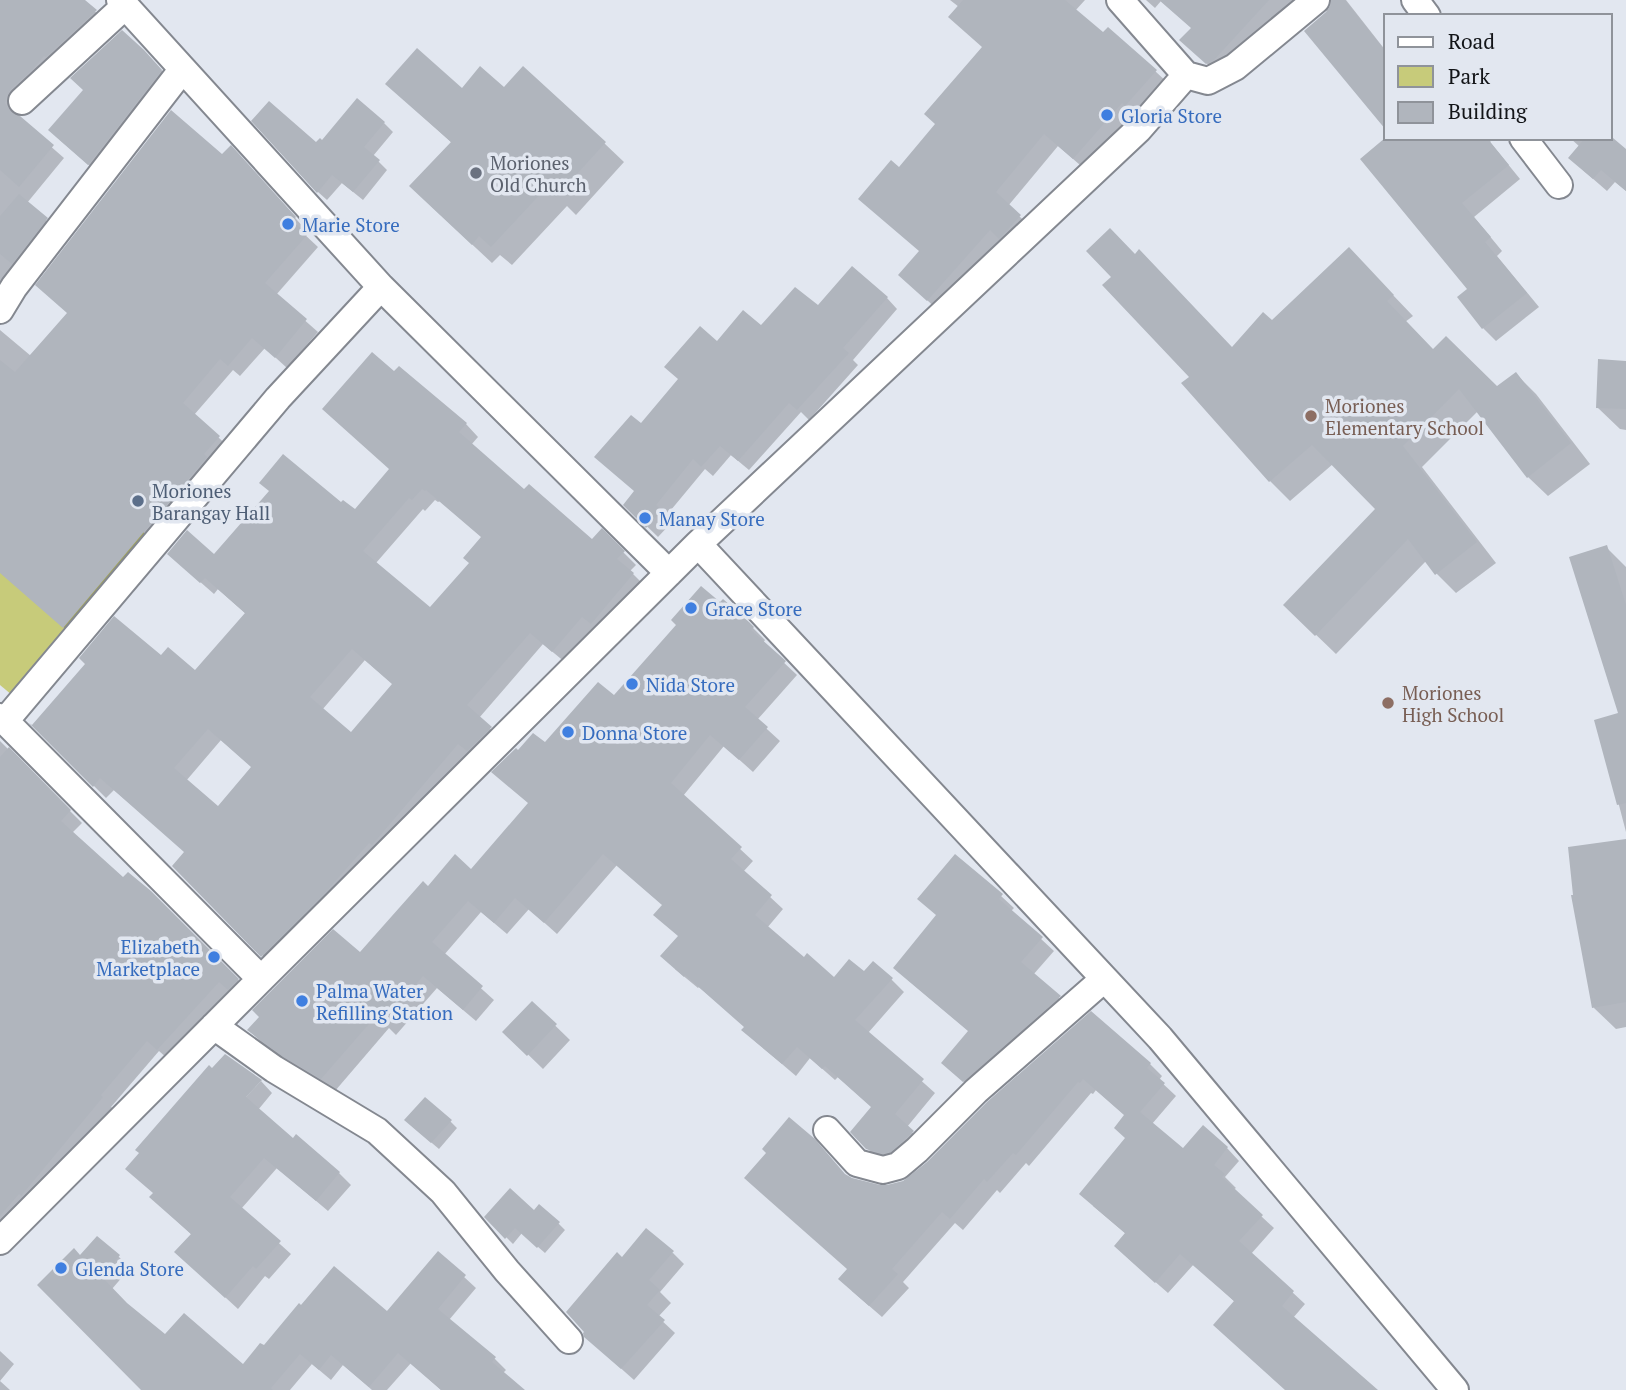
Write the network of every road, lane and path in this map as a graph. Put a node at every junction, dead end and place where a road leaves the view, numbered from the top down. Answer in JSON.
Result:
{"nodes":[{"id":1,"x":1120,"y":0,"type":"edge"},
{"id":2,"x":1316,"y":0,"type":"edge"},
{"id":3,"x":122,"y":3,"type":"edge"},
{"id":4,"x":182,"y":70,"type":"junction"},
{"id":5,"x":1186,"y":75,"type":"junction"},
{"id":6,"x":22,"y":101,"type":"dead end"},
{"id":7,"x":1525,"y":140,"type":"edge"},
{"id":8,"x":1559,"y":185,"type":"dead end"},
{"id":9,"x":381,"y":288,"type":"junction"},
{"id":10,"x":0,"y":310,"type":"edge"},
{"id":11,"x":698,"y":544,"type":"junction"},
{"id":12,"x":669,"y":573,"type":"junction"},
{"id":13,"x":3,"y":719,"type":"edge"},
{"id":14,"x":261,"y":979,"type":"junction"},
{"id":15,"x":1104,"y":979,"type":"junction"},
{"id":16,"x":214,"y":1026,"type":"junction"},
{"id":17,"x":827,"y":1130,"type":"dead end"},
{"id":18,"x":0,"y":1241,"type":"edge"},
{"id":19,"x":569,"y":1340,"type":"dead end"},
{"id":20,"x":1455,"y":1390,"type":"edge"}],
"edges":[{"from":1,"to":5,"type":"street"},
{"from":2,"to":5,"type":"street"},
{"from":3,"to":4,"type":"street"},
{"from":3,"to":6,"type":"street"},
{"from":4,"to":9,"type":"street"},
{"from":4,"to":10,"type":"street"},
{"from":5,"to":11,"type":"street"},
{"from":7,"to":8,"type":"street"},
{"from":9,"to":12,"type":"street"},
{"from":9,"to":13,"type":"street"},
{"from":11,"to":12,"type":"street"},
{"from":11,"to":15,"type":"street"},
{"from":12,"to":14,"type":"street"},
{"from":13,"to":14,"type":"street"},
{"from":14,"to":16,"type":"street"},
{"from":15,"to":17,"type":"street"},
{"from":15,"to":20,"type":"street"},
{"from":16,"to":18,"type":"street"},
{"from":16,"to":19,"type":"street"}]}
